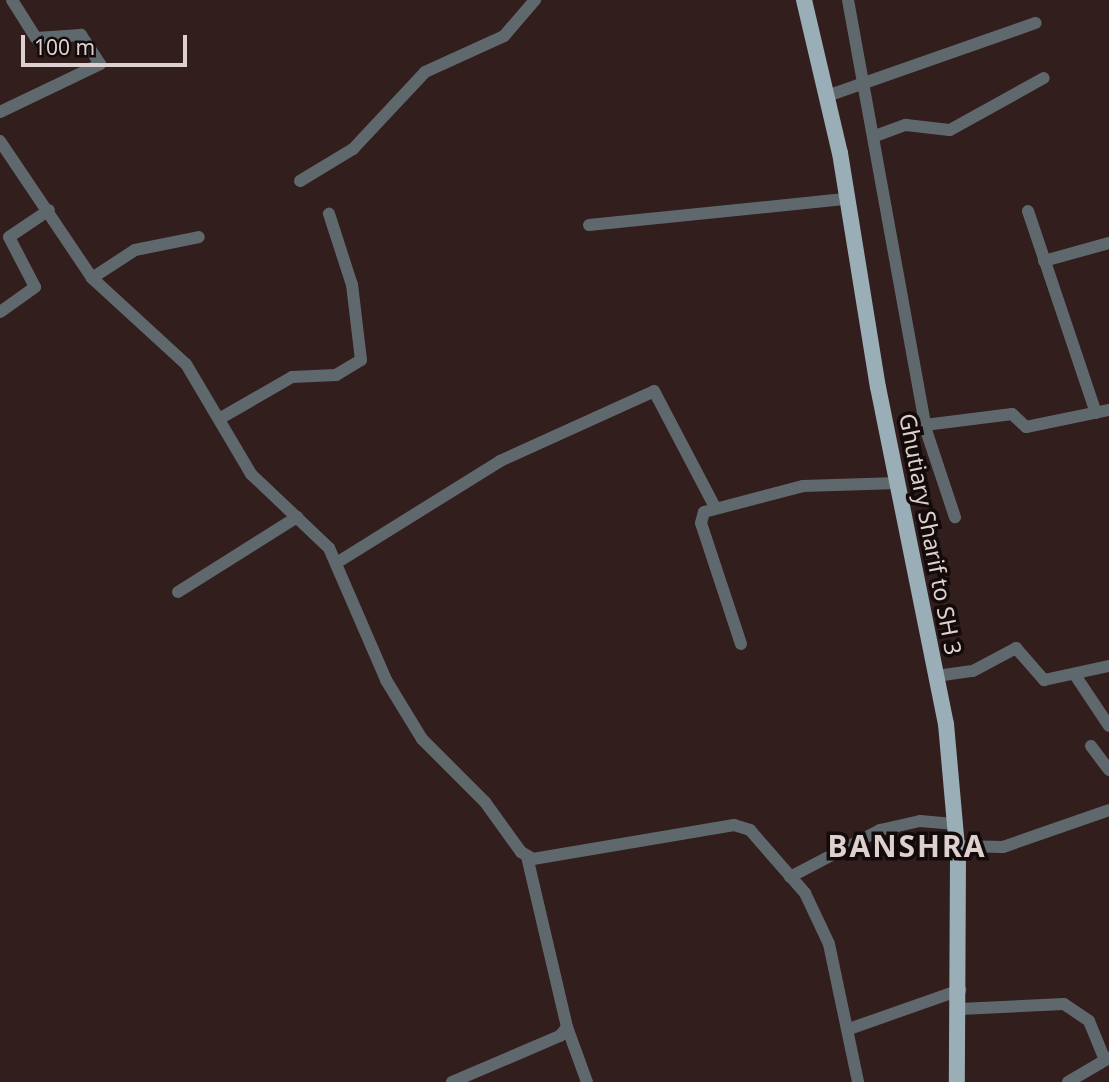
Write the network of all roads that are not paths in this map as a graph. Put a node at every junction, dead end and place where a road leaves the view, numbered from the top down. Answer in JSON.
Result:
{"nodes":[{"id":1,"x":12,"y":0,"type":"edge"},
{"id":2,"x":535,"y":0,"type":"edge"},
{"id":3,"x":804,"y":0,"type":"edge"},
{"id":4,"x":848,"y":0,"type":"edge"},
{"id":5,"x":1035,"y":23,"type":"dead end"},
{"id":6,"x":1044,"y":78,"type":"dead end"},
{"id":7,"x":860,"y":83,"type":"junction"},
{"id":8,"x":831,"y":94,"type":"junction"},
{"id":9,"x":0,"y":112,"type":"edge"},
{"id":10,"x":875,"y":136,"type":"junction"},
{"id":11,"x":0,"y":141,"type":"edge"},
{"id":12,"x":300,"y":181,"type":"dead end"},
{"id":13,"x":847,"y":199,"type":"junction"},
{"id":14,"x":49,"y":210,"type":"junction"},
{"id":15,"x":1028,"y":211,"type":"dead end"},
{"id":16,"x":329,"y":214,"type":"dead end"},
{"id":17,"x":589,"y":225,"type":"dead end"},
{"id":18,"x":200,"y":237,"type":"dead end"},
{"id":19,"x":1109,"y":243,"type":"edge"},
{"id":20,"x":1044,"y":261,"type":"junction"},
{"id":21,"x":92,"y":278,"type":"junction"},
{"id":22,"x":0,"y":312,"type":"edge"},
{"id":23,"x":1102,"y":412,"type":"edge"},
{"id":24,"x":219,"y":419,"type":"junction"},
{"id":25,"x":925,"y":425,"type":"junction"},
{"id":26,"x":898,"y":482,"type":"junction"},
{"id":27,"x":715,"y":508,"type":"junction"},
{"id":28,"x":297,"y":517,"type":"junction"},
{"id":29,"x":955,"y":517,"type":"dead end"},
{"id":30,"x":338,"y":562,"type":"junction"},
{"id":31,"x":178,"y":592,"type":"dead end"},
{"id":32,"x":741,"y":643,"type":"dead end"},
{"id":33,"x":1109,"y":666,"type":"edge"},
{"id":34,"x":936,"y":676,"type":"junction"},
{"id":35,"x":1065,"y":678,"type":"junction"},
{"id":36,"x":1109,"y":726,"type":"edge"},
{"id":37,"x":1091,"y":746,"type":"dead end"},
{"id":38,"x":1109,"y":771,"type":"edge"},
{"id":39,"x":1109,"y":810,"type":"edge"},
{"id":40,"x":956,"y":824,"type":"junction"},
{"id":41,"x":958,"y":846,"type":"junction"},
{"id":42,"x":527,"y":857,"type":"junction"},
{"id":43,"x":790,"y":877,"type":"junction"},
{"id":44,"x":960,"y":990,"type":"junction"},
{"id":45,"x":960,"y":1009,"type":"junction"},
{"id":46,"x":567,"y":1027,"type":"junction"},
{"id":47,"x":849,"y":1029,"type":"junction"},
{"id":48,"x":1107,"y":1059,"type":"edge"},
{"id":49,"x":453,"y":1082,"type":"edge"},
{"id":50,"x":587,"y":1082,"type":"edge"},
{"id":51,"x":858,"y":1082,"type":"edge"},
{"id":52,"x":957,"y":1082,"type":"edge"},
{"id":53,"x":1068,"y":1082,"type":"edge"}],
"edges":[{"from":1,"to":9,"type":"street"},
{"from":2,"to":12,"type":"street"},
{"from":3,"to":8,"type":"main road","name":"Ghutiary Sharif to SH 3"},
{"from":4,"to":7,"type":"street"},
{"from":5,"to":7,"type":"street"},
{"from":6,"to":10,"type":"street"},
{"from":7,"to":8,"type":"street"},
{"from":7,"to":10,"type":"street"},
{"from":8,"to":13,"type":"main road","name":"Ghutiary Sharif to SH 3"},
{"from":10,"to":25,"type":"street"},
{"from":11,"to":14,"type":"street"},
{"from":13,"to":17,"type":"street"},
{"from":13,"to":26,"type":"main road","name":"Ghutiary Sharif to SH 3"},
{"from":14,"to":21,"type":"street"},
{"from":14,"to":22,"type":"street"},
{"from":15,"to":20,"type":"street"},
{"from":16,"to":24,"type":"street"},
{"from":18,"to":21,"type":"street"},
{"from":19,"to":20,"type":"street"},
{"from":20,"to":23,"type":"street"},
{"from":21,"to":24,"type":"street"},
{"from":23,"to":25,"type":"street"},
{"from":24,"to":28,"type":"street"},
{"from":25,"to":29,"type":"street"},
{"from":26,"to":27,"type":"street"},
{"from":26,"to":34,"type":"main road","name":"Ghutiary Sharif to SH 3"},
{"from":27,"to":30,"type":"street"},
{"from":27,"to":32,"type":"street"},
{"from":28,"to":30,"type":"street"},
{"from":28,"to":31,"type":"street"},
{"from":30,"to":42,"type":"street"},
{"from":33,"to":35,"type":"street"},
{"from":34,"to":35,"type":"street"},
{"from":34,"to":40,"type":"main road","name":"Ghutiary Sharif to SH 3"},
{"from":35,"to":36,"type":"street"},
{"from":37,"to":38,"type":"street"},
{"from":39,"to":41,"type":"street"},
{"from":40,"to":41,"type":"main road","name":"Ghutiary Sharif to SH 3"},
{"from":40,"to":43,"type":"street"},
{"from":41,"to":44,"type":"main road","name":"Ghutiary Sharif to SH 3"},
{"from":42,"to":43,"type":"street"},
{"from":42,"to":46,"type":"street"},
{"from":43,"to":47,"type":"street"},
{"from":44,"to":45,"type":"main road","name":"Ghutiary Sharif to SH 3"},
{"from":44,"to":47,"type":"street"},
{"from":45,"to":48,"type":"street"},
{"from":45,"to":52,"type":"main road","name":"Ghutiary Sharif to SH 3"},
{"from":46,"to":49,"type":"street"},
{"from":46,"to":50,"type":"street"},
{"from":47,"to":51,"type":"street"},
{"from":48,"to":53,"type":"street"}]}
